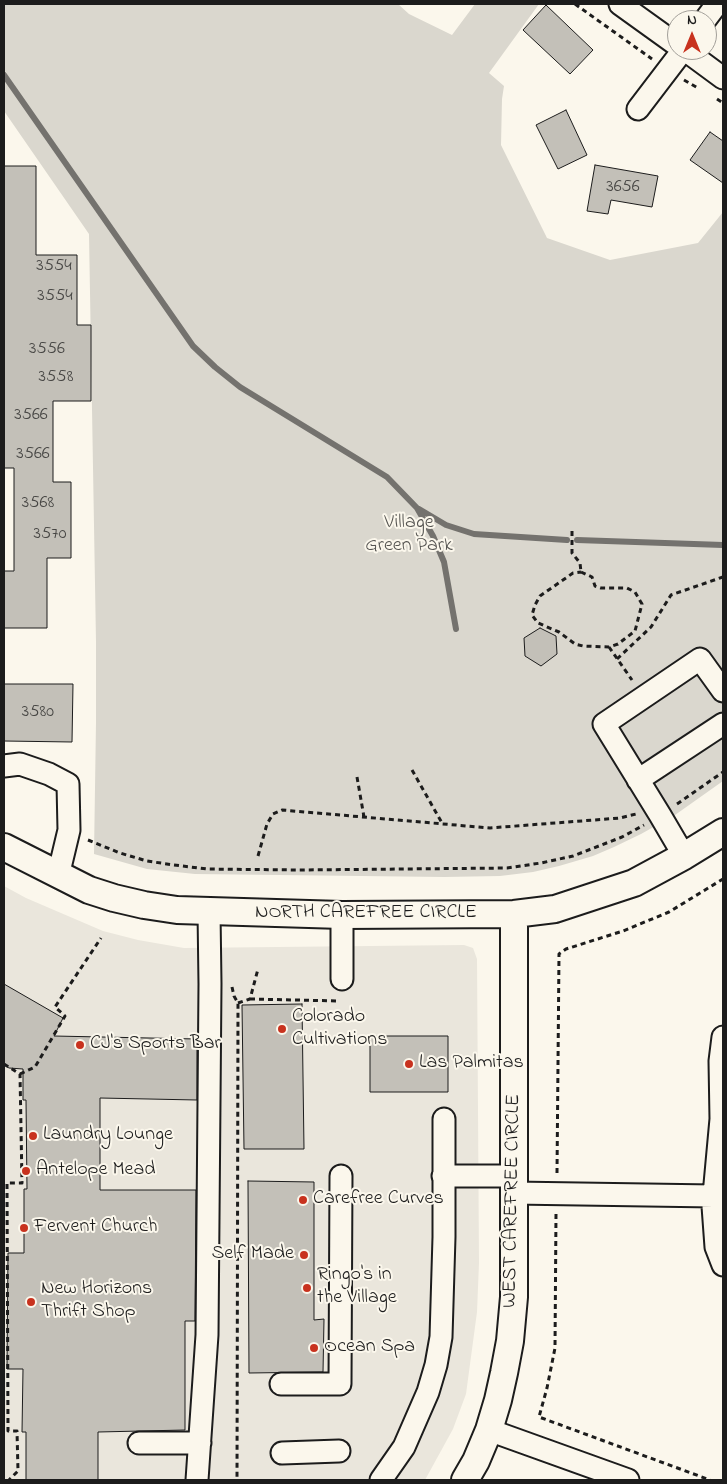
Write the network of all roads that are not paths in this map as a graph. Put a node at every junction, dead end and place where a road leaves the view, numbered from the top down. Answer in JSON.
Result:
{"nodes":[{"id":1,"x":620,"y":4,"type":"edge"},
{"id":2,"x":667,"y":38,"type":"edge"},
{"id":3,"x":676,"y":60,"type":"edge"},
{"id":4,"x":693,"y":60,"type":"edge"},
{"id":5,"x":717,"y":86,"type":"edge"},
{"id":6,"x":638,"y":109,"type":"dead end"},
{"id":7,"x":723,"y":691,"type":"edge"},
{"id":8,"x":723,"y":724,"type":"edge"},
{"id":9,"x":4,"y":766,"type":"edge"},
{"id":10,"x":638,"y":780,"type":"junction"},
{"id":11,"x":723,"y":832,"type":"edge"},
{"id":12,"x":4,"y":847,"type":"edge"},
{"id":13,"x":684,"y":856,"type":"junction"},
{"id":14,"x":58,"y":876,"type":"junction"},
{"id":15,"x":209,"y":912,"type":"junction"},
{"id":16,"x":514,"y":914,"type":"junction"},
{"id":17,"x":342,"y":915,"type":"junction"},
{"id":18,"x":342,"y":979,"type":"dead end"},
{"id":19,"x":723,"y":1038,"type":"edge"},
{"id":20,"x":444,"y":1119,"type":"dead end"},
{"id":21,"x":341,"y":1176,"type":"dead end"},
{"id":22,"x":443,"y":1176,"type":"junction"},
{"id":23,"x":514,"y":1184,"type":"junction"},
{"id":24,"x":714,"y":1196,"type":"junction"},
{"id":25,"x":723,"y":1265,"type":"edge"},
{"id":26,"x":281,"y":1384,"type":"dead end"},
{"id":27,"x":489,"y":1430,"type":"junction"},
{"id":28,"x":139,"y":1443,"type":"dead end"},
{"id":29,"x":200,"y":1443,"type":"junction"},
{"id":30,"x":339,"y":1451,"type":"dead end"},
{"id":31,"x":282,"y":1453,"type":"dead end"},
{"id":32,"x":197,"y":1480,"type":"edge"},
{"id":33,"x":382,"y":1480,"type":"edge"},
{"id":34,"x":465,"y":1480,"type":"edge"},
{"id":35,"x":628,"y":1480,"type":"edge"}],
"edges":[{"from":1,"to":2,"type":"street"},
{"from":3,"to":6,"type":"street"},
{"from":4,"to":5,"type":"street"},
{"from":7,"to":10,"type":"street"},
{"from":8,"to":10,"type":"street"},
{"from":9,"to":14,"type":"street"},
{"from":10,"to":13,"type":"street"},
{"from":11,"to":13,"type":"main road","name":"NORTH CAREFREE CIRCLE"},
{"from":12,"to":14,"type":"main road","name":"NORTH CAREFREE CIRCLE"},
{"from":13,"to":16,"type":"main road","name":"NORTH CAREFREE CIRCLE"},
{"from":14,"to":15,"type":"main road","name":"NORTH CAREFREE CIRCLE"},
{"from":15,"to":17,"type":"main road","name":"NORTH CAREFREE CIRCLE"},
{"from":15,"to":29,"type":"street"},
{"from":16,"to":17,"type":"main road","name":"NORTH CAREFREE CIRCLE"},
{"from":16,"to":23,"type":"main road","name":"WEST CAREFREE CIRCLE"},
{"from":17,"to":18,"type":"street"},
{"from":19,"to":24,"type":"street"},
{"from":20,"to":22,"type":"street"},
{"from":21,"to":26,"type":"street"},
{"from":22,"to":23,"type":"street"},
{"from":22,"to":33,"type":"street"},
{"from":23,"to":24,"type":"street"},
{"from":23,"to":27,"type":"main road","name":"WEST CAREFREE CIRCLE"},
{"from":24,"to":25,"type":"street"},
{"from":27,"to":34,"type":"main road","name":"WEST CAREFREE CIRCLE"},
{"from":27,"to":35,"type":"street"},
{"from":28,"to":29,"type":"street"},
{"from":29,"to":32,"type":"street"},
{"from":30,"to":31,"type":"street"}]}
